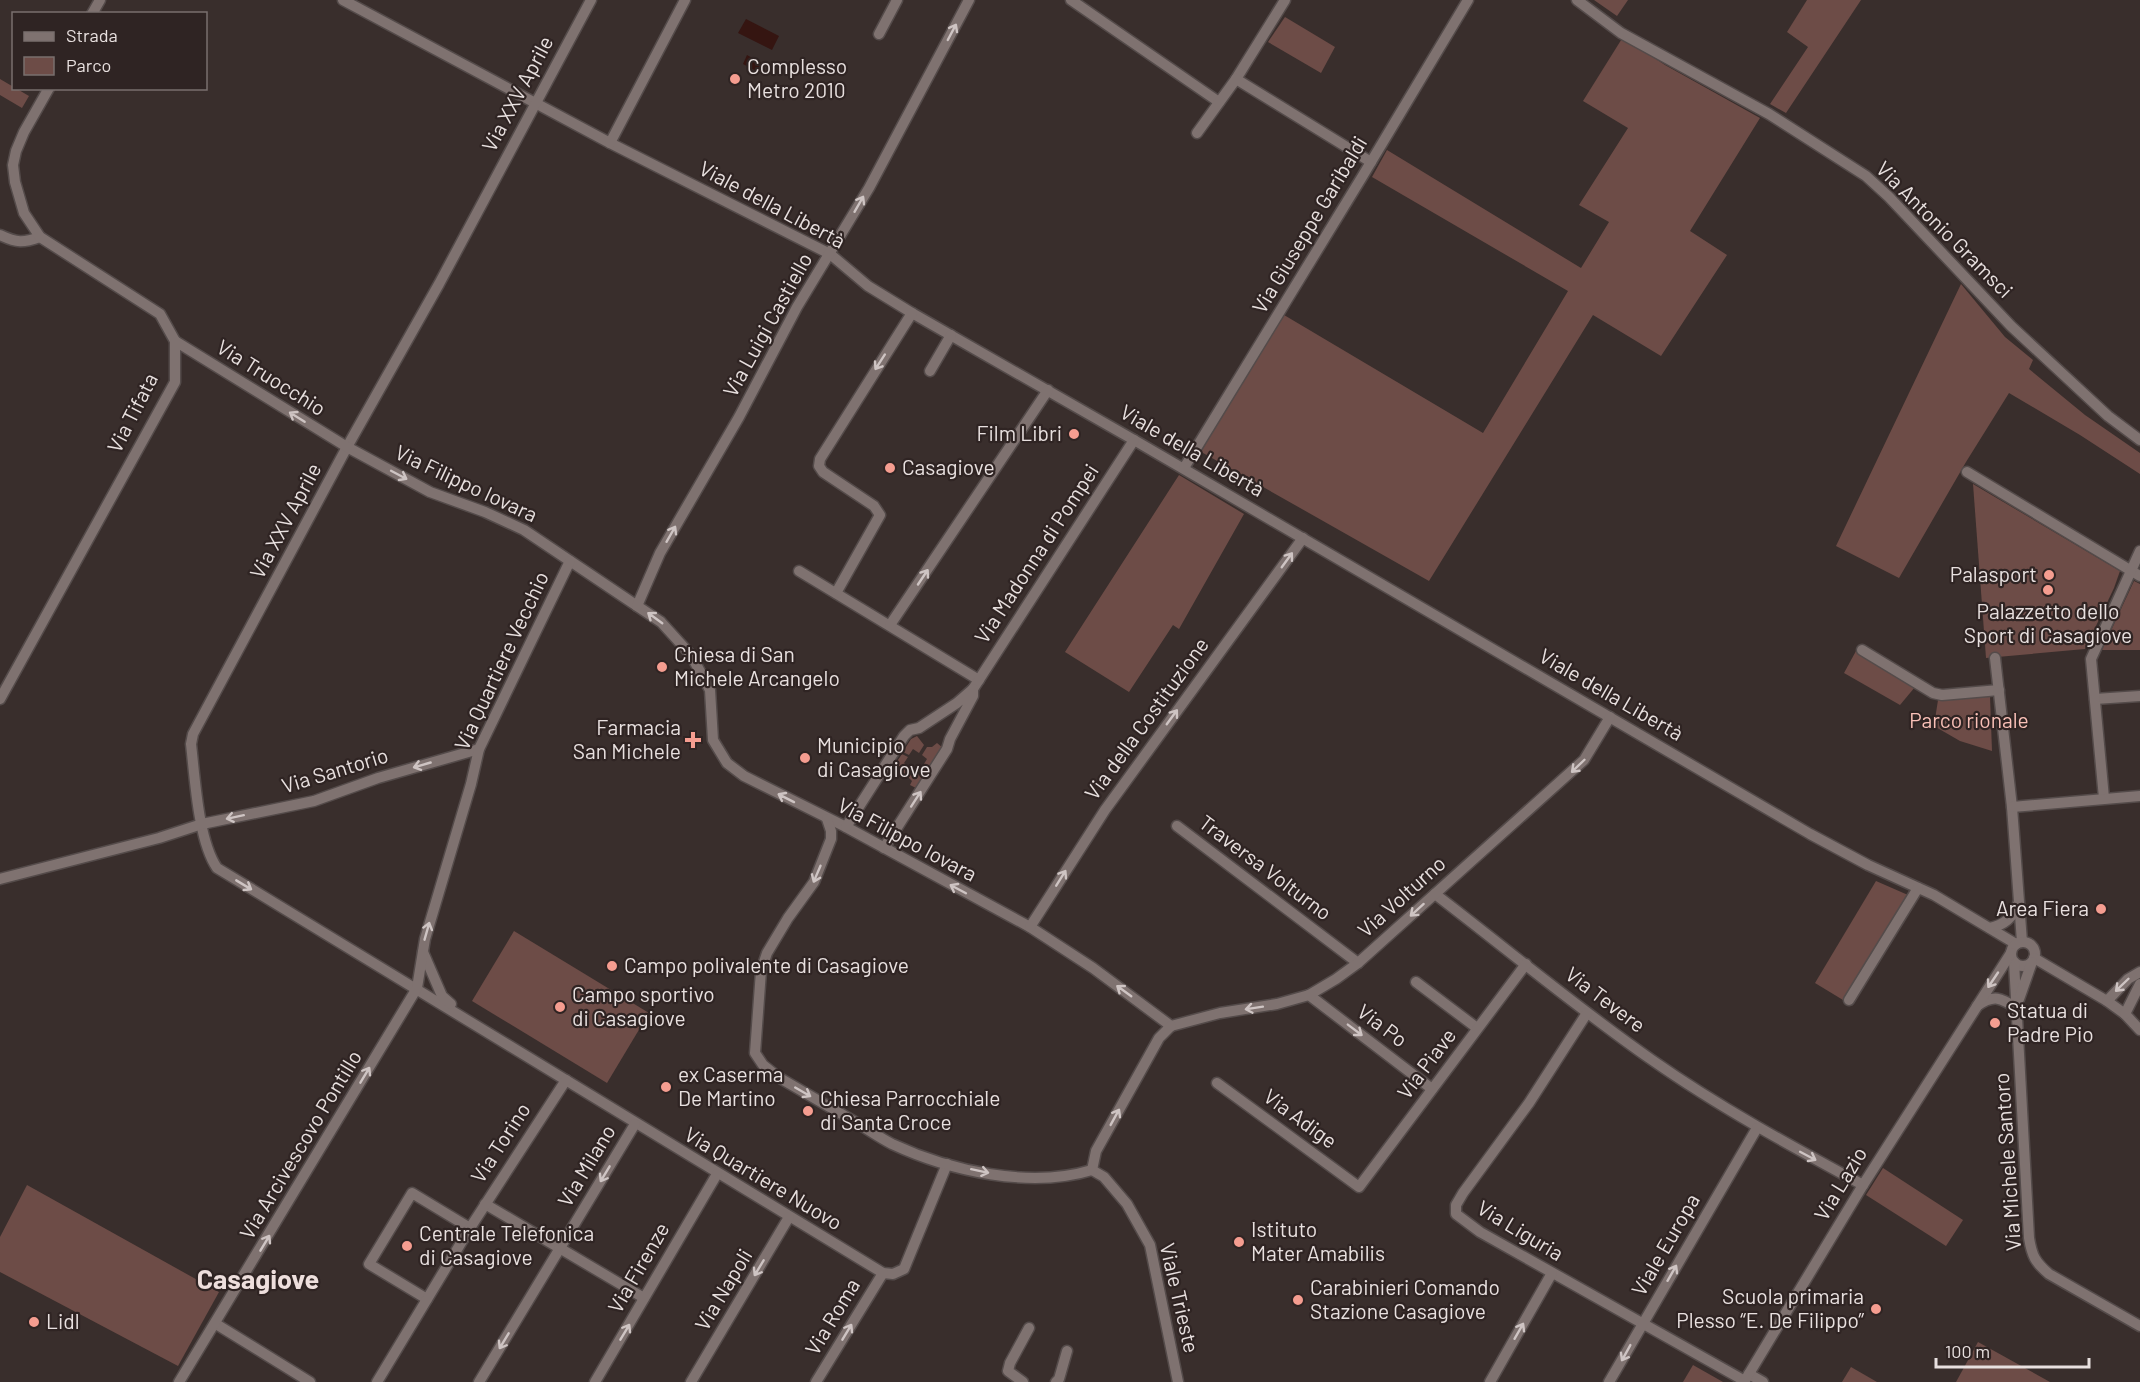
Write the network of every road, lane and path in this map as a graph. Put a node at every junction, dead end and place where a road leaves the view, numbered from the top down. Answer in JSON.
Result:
{"nodes":[{"id":1,"x":343,"y":0,"type":"edge"},
{"id":2,"x":591,"y":0,"type":"edge"},
{"id":3,"x":685,"y":0,"type":"edge"},
{"id":4,"x":897,"y":0,"type":"edge"},
{"id":5,"x":969,"y":0,"type":"edge"},
{"id":6,"x":1071,"y":0,"type":"edge"},
{"id":7,"x":1285,"y":0,"type":"edge"},
{"id":8,"x":1468,"y":0,"type":"edge"},
{"id":9,"x":1577,"y":0,"type":"edge"},
{"id":10,"x":879,"y":34,"type":"dead end"},
{"id":11,"x":1236,"y":78,"type":"junction"},
{"id":12,"x":48,"y":90,"type":"edge"},
{"id":13,"x":535,"y":102,"type":"junction"},
{"id":14,"x":1219,"y":102,"type":"junction"},
{"id":15,"x":1197,"y":134,"type":"dead end"},
{"id":16,"x":610,"y":143,"type":"junction"},
{"id":17,"x":1371,"y":162,"type":"junction"},
{"id":18,"x":0,"y":235,"type":"edge"},
{"id":19,"x":40,"y":237,"type":"junction"},
{"id":20,"x":830,"y":254,"type":"junction"},
{"id":21,"x":912,"y":313,"type":"junction"},
{"id":22,"x":951,"y":335,"type":"junction"},
{"id":23,"x":175,"y":342,"type":"junction"},
{"id":24,"x":930,"y":371,"type":"dead end"},
{"id":25,"x":1048,"y":390,"type":"junction"},
{"id":26,"x":1134,"y":440,"type":"junction"},
{"id":27,"x":2140,"y":440,"type":"edge"},
{"id":28,"x":347,"y":447,"type":"junction"},
{"id":29,"x":1184,"y":468,"type":"junction"},
{"id":30,"x":1968,"y":472,"type":"dead end"},
{"id":31,"x":1303,"y":538,"type":"junction"},
{"id":32,"x":2140,"y":551,"type":"edge"},
{"id":33,"x":570,"y":561,"type":"junction"},
{"id":34,"x":799,"y":571,"type":"dead end"},
{"id":35,"x":2135,"y":574,"type":"edge"},
{"id":36,"x":836,"y":593,"type":"junction"},
{"id":37,"x":637,"y":606,"type":"junction"},
{"id":38,"x":890,"y":625,"type":"junction"},
{"id":39,"x":1862,"y":651,"type":"dead end"},
{"id":40,"x":1995,"y":658,"type":"dead end"},
{"id":41,"x":976,"y":684,"type":"junction"},
{"id":42,"x":1999,"y":690,"type":"junction"},
{"id":43,"x":2140,"y":696,"type":"edge"},
{"id":44,"x":0,"y":699,"type":"edge"},
{"id":45,"x":2095,"y":699,"type":"junction"},
{"id":46,"x":1610,"y":717,"type":"junction"},
{"id":47,"x":479,"y":748,"type":"junction"},
{"id":48,"x":2140,"y":796,"type":"edge"},
{"id":49,"x":2104,"y":798,"type":"junction"},
{"id":50,"x":2012,"y":807,"type":"junction"},
{"id":51,"x":827,"y":819,"type":"junction"},
{"id":52,"x":202,"y":824,"type":"junction"},
{"id":53,"x":1177,"y":826,"type":"dead end"},
{"id":54,"x":846,"y":827,"type":"junction"},
{"id":55,"x":884,"y":848,"type":"junction"},
{"id":56,"x":0,"y":879,"type":"edge"},
{"id":57,"x":1918,"y":888,"type":"junction"},
{"id":58,"x":1435,"y":894,"type":"junction"},
{"id":59,"x":2019,"y":901,"type":"junction"},
{"id":60,"x":1030,"y":927,"type":"junction"},
{"id":61,"x":1990,"y":928,"type":"junction"},
{"id":62,"x":2015,"y":950,"type":"junction"},
{"id":63,"x":423,"y":951,"type":"junction"},
{"id":64,"x":2033,"y":960,"type":"junction"},
{"id":65,"x":1358,"y":963,"type":"junction"},
{"id":66,"x":1526,"y":964,"type":"junction"},
{"id":67,"x":2051,"y":967,"type":"junction"},
{"id":68,"x":2140,"y":972,"type":"edge"},
{"id":69,"x":2028,"y":977,"type":"junction"},
{"id":70,"x":1416,"y":982,"type":"dead end"},
{"id":71,"x":2140,"y":984,"type":"edge"},
{"id":72,"x":417,"y":988,"type":"junction"},
{"id":73,"x":1309,"y":995,"type":"junction"},
{"id":74,"x":1849,"y":1000,"type":"dead end"},
{"id":75,"x":2107,"y":1001,"type":"junction"},
{"id":76,"x":1975,"y":1008,"type":"junction"},
{"id":77,"x":2017,"y":1008,"type":"junction"},
{"id":78,"x":1587,"y":1013,"type":"junction"},
{"id":79,"x":2125,"y":1014,"type":"junction"},
{"id":80,"x":466,"y":1019,"type":"junction"},
{"id":81,"x":1171,"y":1026,"type":"junction"},
{"id":82,"x":1478,"y":1028,"type":"junction"},
{"id":83,"x":2140,"y":1030,"type":"edge"},
{"id":84,"x":566,"y":1080,"type":"junction"},
{"id":85,"x":1217,"y":1083,"type":"dead end"},
{"id":86,"x":1432,"y":1089,"type":"junction"},
{"id":87,"x":635,"y":1124,"type":"junction"},
{"id":88,"x":1757,"y":1128,"type":"junction"},
{"id":89,"x":947,"y":1164,"type":"junction"},
{"id":90,"x":1092,"y":1170,"type":"junction"},
{"id":91,"x":717,"y":1173,"type":"junction"},
{"id":92,"x":1863,"y":1185,"type":"junction"},
{"id":93,"x":1359,"y":1187,"type":"joint"},
{"id":94,"x":485,"y":1204,"type":"junction"},
{"id":95,"x":789,"y":1217,"type":"junction"},
{"id":96,"x":470,"y":1228,"type":"junction"},
{"id":97,"x":559,"y":1249,"type":"junction"},
{"id":98,"x":883,"y":1273,"type":"junction"},
{"id":99,"x":1552,"y":1273,"type":"junction"},
{"id":100,"x":644,"y":1298,"type":"junction"},
{"id":101,"x":428,"y":1299,"type":"junction"},
{"id":102,"x":216,"y":1324,"type":"junction"},
{"id":103,"x":1642,"y":1324,"type":"junction"},
{"id":104,"x":2140,"y":1326,"type":"edge"},
{"id":105,"x":1029,"y":1328,"type":"dead end"},
{"id":106,"x":1067,"y":1351,"type":"dead end"},
{"id":107,"x":1746,"y":1379,"type":"edge"},
{"id":108,"x":305,"y":1381,"type":"edge"},
{"id":109,"x":1058,"y":1381,"type":"edge"},
{"id":110,"x":180,"y":1382,"type":"edge"},
{"id":111,"x":377,"y":1382,"type":"edge"},
{"id":112,"x":479,"y":1382,"type":"edge"},
{"id":113,"x":595,"y":1382,"type":"edge"},
{"id":114,"x":692,"y":1382,"type":"edge"},
{"id":115,"x":816,"y":1382,"type":"edge"},
{"id":116,"x":1023,"y":1382,"type":"edge"},
{"id":117,"x":1178,"y":1382,"type":"edge"},
{"id":118,"x":1490,"y":1382,"type":"edge"},
{"id":119,"x":1610,"y":1382,"type":"edge"},
{"id":120,"x":1763,"y":1382,"type":"edge"}],
"edges":[{"from":1,"to":13,"type":"street","name":"Viale della Libertà"},
{"from":2,"to":13,"type":"street","name":"Via XXV Aprile"},
{"from":3,"to":16,"type":"street"},
{"from":4,"to":10,"type":"street"},
{"from":20,"to":5,"type":"street","name":"Via Luigi Castiello","one_way":true},
{"from":6,"to":14,"type":"street"},
{"from":7,"to":11,"type":"street"},
{"from":8,"to":17,"type":"street","name":"Via Giuseppe Garibaldi"},
{"from":9,"to":27,"type":"street","name":"Via Antonio Gramsci"},
{"from":11,"to":14,"type":"street"},
{"from":11,"to":17,"type":"street"},
{"from":12,"to":19,"type":"street","name":"Via Tifata"},
{"from":13,"to":16,"type":"street","name":"Viale della Libertà"},
{"from":13,"to":28,"type":"street","name":"Via XXV Aprile"},
{"from":14,"to":15,"type":"street"},
{"from":16,"to":20,"type":"street","name":"Viale della Libertà"},
{"from":17,"to":29,"type":"street","name":"Via Giuseppe Garibaldi"},
{"from":18,"to":19,"type":"street"},
{"from":19,"to":23,"type":"street","name":"Via Tifata"},
{"from":20,"to":21,"type":"street","name":"Viale della Libertà"},
{"from":37,"to":20,"type":"street","name":"Via Luigi Castiello","one_way":true},
{"from":21,"to":22,"type":"street","name":"Viale della Libertà"},
{"from":21,"to":36,"type":"street","one_way":true},
{"from":22,"to":24,"type":"street"},
{"from":22,"to":25,"type":"street","name":"Viale della Libertà"},
{"from":28,"to":23,"type":"street","name":"Via Truocchio","one_way":true},
{"from":23,"to":44,"type":"street","name":"Via Tifata"},
{"from":25,"to":26,"type":"street","name":"Viale della Libertà"},
{"from":38,"to":25,"type":"street","one_way":true},
{"from":26,"to":29,"type":"street","name":"Viale della Libertà"},
{"from":26,"to":41,"type":"street","name":"Via Madonna di Pompei"},
{"from":28,"to":33,"type":"street","name":"Via Filippo Iovara","one_way":true},
{"from":28,"to":52,"type":"street","name":"Via XXV Aprile"},
{"from":29,"to":31,"type":"street","name":"Viale della Libertà"},
{"from":30,"to":35,"type":"street"},
{"from":31,"to":46,"type":"street","name":"Viale della Libertà"},
{"from":60,"to":31,"type":"street","name":"Via della Costituzione","one_way":true},
{"from":32,"to":35,"type":"street"},
{"from":33,"to":37,"type":"street","name":"Via Filippo Iovara"},
{"from":33,"to":47,"type":"street","name":"Via Quartiere Vecchio"},
{"from":34,"to":36,"type":"street"},
{"from":35,"to":45,"type":"street"},
{"from":36,"to":38,"type":"street"},
{"from":51,"to":37,"type":"street","name":"Via Filippo Iovara","one_way":true},
{"from":38,"to":41,"type":"street"},
{"from":39,"to":42,"type":"street"},
{"from":40,"to":42,"type":"street","name":"Via Michele Santoro"},
{"from":41,"to":54,"type":"street"},
{"from":55,"to":41,"type":"street","one_way":true},
{"from":42,"to":50,"type":"street","name":"Via Michele Santoro"},
{"from":43,"to":45,"type":"street"},
{"from":45,"to":49,"type":"street"},
{"from":46,"to":57,"type":"street","name":"Viale della Libertà"},
{"from":46,"to":58,"type":"street","name":"Via Volturno","one_way":true},
{"from":47,"to":52,"type":"street","name":"Via Santorio","one_way":true},
{"from":63,"to":47,"type":"street","name":"Via Quartiere Vecchio","one_way":true},
{"from":48,"to":49,"type":"street"},
{"from":49,"to":50,"type":"street"},
{"from":50,"to":59,"type":"street","name":"Via Michele Santoro"},
{"from":51,"to":54,"type":"street","name":"Via Filippo Iovara"},
{"from":51,"to":89,"type":"street","one_way":true},
{"from":52,"to":56,"type":"street","name":"Via Santorio"},
{"from":52,"to":72,"type":"street","name":"Via XXV Aprile","one_way":true},
{"from":53,"to":65,"type":"street","name":"Traversa Volturno"},
{"from":54,"to":55,"type":"street","name":"Via Filippo Iovara"},
{"from":60,"to":55,"type":"street","name":"Via Filippo Iovara","one_way":true},
{"from":57,"to":61,"type":"street","name":"Viale della Libertà"},
{"from":57,"to":74,"type":"street"},
{"from":58,"to":65,"type":"street","name":"Via Volturno","one_way":true},
{"from":58,"to":66,"type":"street","name":"Via Tevere"},
{"from":59,"to":61,"type":"street"},
{"from":59,"to":62,"type":"street","name":"Via Michele Santoro"},
{"from":81,"to":60,"type":"street","name":"Via Filippo Iovara","one_way":true},
{"from":61,"to":62,"type":"street","name":"Viale della Libertà"},
{"from":62,"to":64,"type":"street"},
{"from":62,"to":64,"type":"street","name":"Viale della Libertà"},
{"from":62,"to":76,"type":"street","name":"Via Lazio","one_way":true},
{"from":62,"to":77,"type":"street","name":"Via Michele Santoro"},
{"from":63,"to":72,"type":"street","name":"Via Quartiere Vecchio"},
{"from":63,"to":80,"type":"street"},
{"from":64,"to":67,"type":"street","name":"Viale della Libertà"},
{"from":64,"to":69,"type":"street","name":"Via Michele Santoro"},
{"from":65,"to":73,"type":"street","name":"Via Volturno"},
{"from":66,"to":78,"type":"street","name":"Via Tevere"},
{"from":66,"to":82,"type":"street","name":"Via Piave"},
{"from":67,"to":69,"type":"street"},
{"from":67,"to":75,"type":"street","name":"Viale della Libertà"},
{"from":68,"to":75,"type":"street","one_way":true},
{"from":69,"to":77,"type":"street","name":"Via Michele Santoro"},
{"from":70,"to":82,"type":"street"},
{"from":71,"to":79,"type":"street"},
{"from":72,"to":80,"type":"street","name":"Via Quartiere Nuovo"},
{"from":102,"to":72,"type":"street","name":"Via Arcivescovo Pontillo","one_way":true},
{"from":73,"to":81,"type":"street","name":"Via Volturno","one_way":true},
{"from":73,"to":86,"type":"street","name":"Via Po","one_way":true},
{"from":75,"to":79,"type":"street","name":"Viale della Libertà"},
{"from":76,"to":77,"type":"street"},
{"from":76,"to":92,"type":"street","name":"Via Lazio"},
{"from":77,"to":104,"type":"street","name":"Via Michele Santoro"},
{"from":78,"to":88,"type":"street","name":"Via Tevere"},
{"from":78,"to":99,"type":"street","name":"Via Liguria"},
{"from":79,"to":83,"type":"street","name":"Viale della Libertà"},
{"from":80,"to":84,"type":"street","name":"Via Quartiere Nuovo"},
{"from":90,"to":81,"type":"street","one_way":true},
{"from":82,"to":86,"type":"street","name":"Via Piave"},
{"from":84,"to":87,"type":"street","name":"Via Quartiere Nuovo"},
{"from":84,"to":94,"type":"street","name":"Via Torino"},
{"from":85,"to":93,"type":"street","name":"Via Adige"},
{"from":86,"to":93,"type":"street","name":"Via Piave"},
{"from":87,"to":91,"type":"street","name":"Via Quartiere Nuovo"},
{"from":87,"to":97,"type":"street","name":"Via Milano","one_way":true},
{"from":88,"to":92,"type":"street","name":"Via Tevere","one_way":true},
{"from":103,"to":88,"type":"street","name":"Viale Europa","one_way":true},
{"from":89,"to":90,"type":"street","one_way":true},
{"from":89,"to":98,"type":"street"},
{"from":90,"to":117,"type":"street","name":"Viale Trieste"},
{"from":91,"to":95,"type":"street","name":"Via Quartiere Nuovo"},
{"from":91,"to":100,"type":"street","name":"Via Firenze"},
{"from":92,"to":107,"type":"street","name":"Via Lazio"},
{"from":94,"to":96,"type":"street","name":"Via Torino"},
{"from":94,"to":97,"type":"street"},
{"from":95,"to":98,"type":"street","name":"Via Quartiere Nuovo"},
{"from":95,"to":114,"type":"street","name":"Via Napoli","one_way":true},
{"from":96,"to":101,"type":"street","name":"Via Torino"},
{"from":96,"to":101,"type":"street"},
{"from":97,"to":100,"type":"street"},
{"from":97,"to":112,"type":"street","name":"Via Milano","one_way":true},
{"from":115,"to":98,"type":"street","name":"Via Roma","one_way":true},
{"from":99,"to":103,"type":"street","name":"Via Liguria"},
{"from":118,"to":99,"type":"street","one_way":true},
{"from":113,"to":100,"type":"street","name":"Via Firenze","one_way":true},
{"from":101,"to":111,"type":"street","name":"Via Torino"},
{"from":102,"to":108,"type":"street"},
{"from":102,"to":110,"type":"street","name":"Via Arcivescovo Pontillo"},
{"from":103,"to":107,"type":"street","name":"Via Liguria"},
{"from":103,"to":119,"type":"street","name":"Viale Europa","one_way":true},
{"from":105,"to":116,"type":"street"},
{"from":106,"to":109,"type":"street"},
{"from":107,"to":120,"type":"street","name":"Via Liguria"}]}
